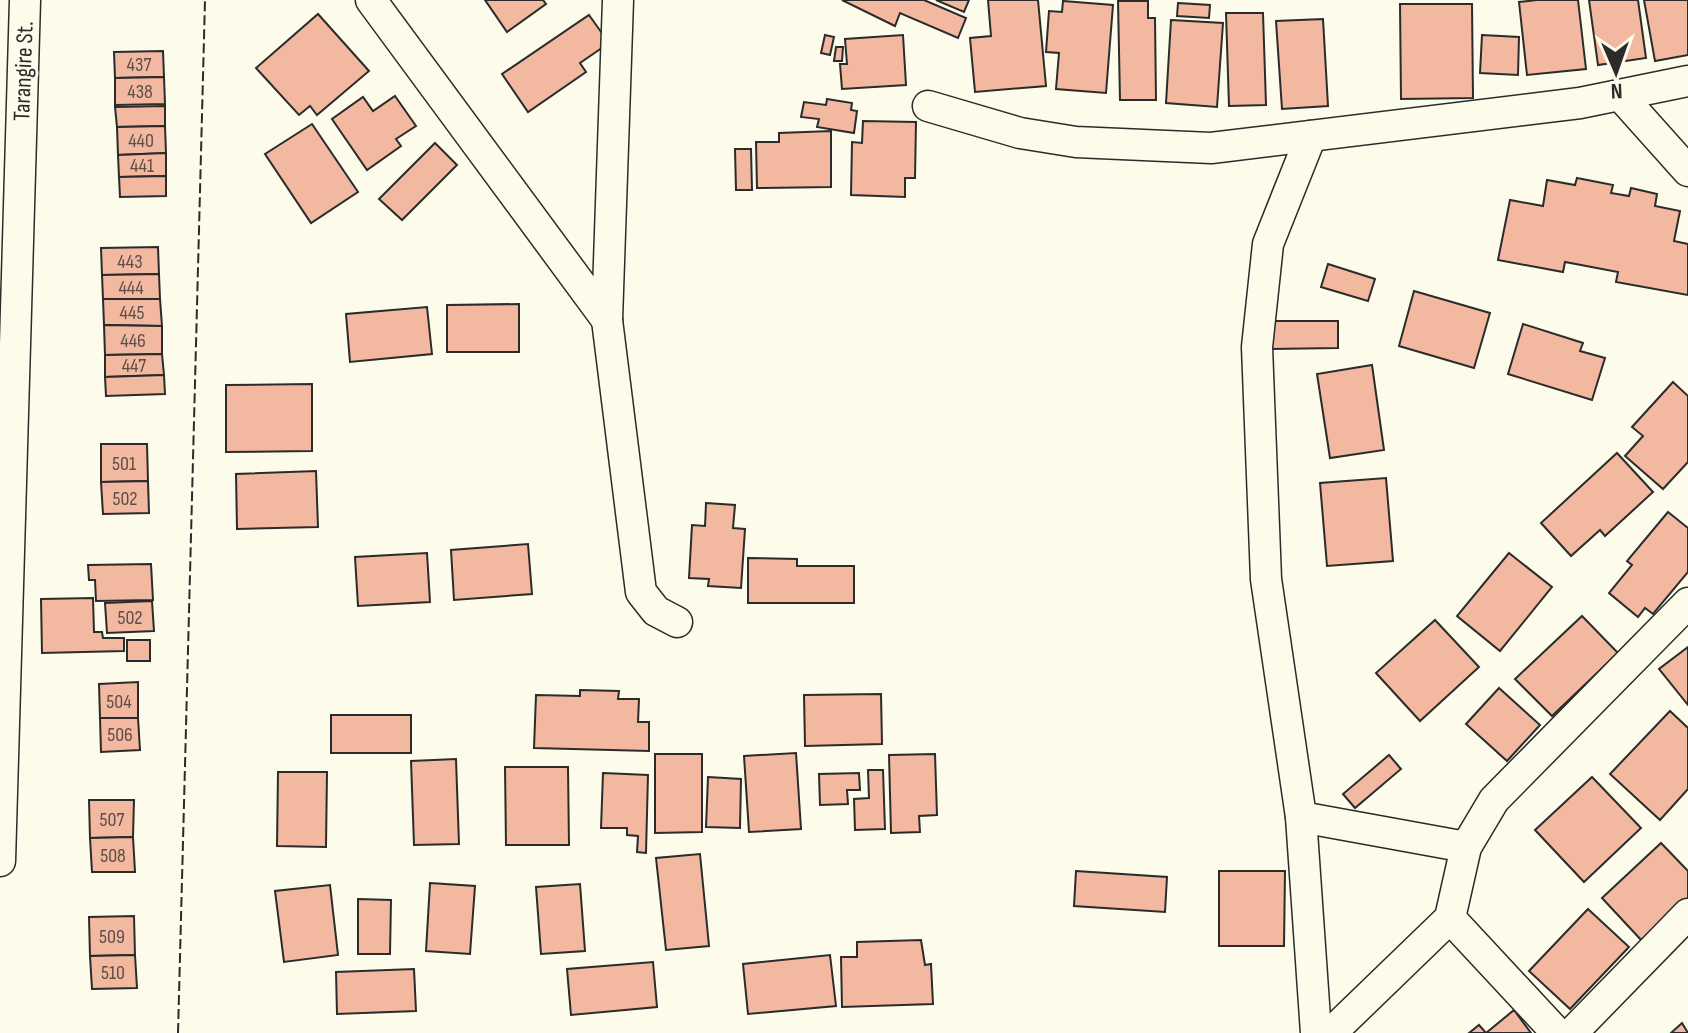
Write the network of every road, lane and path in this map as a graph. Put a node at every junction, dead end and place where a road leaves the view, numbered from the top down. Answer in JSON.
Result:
{"nodes":[{"id":1,"x":25,"y":0,"type":"edge"},
{"id":2,"x":371,"y":0,"type":"edge"},
{"id":3,"x":618,"y":0,"type":"edge"},
{"id":4,"x":1688,"y":81,"type":"edge"},
{"id":5,"x":1620,"y":95,"type":"junction"},
{"id":6,"x":928,"y":106,"type":"dead end"},
{"id":7,"x":1311,"y":136,"type":"junction"},
{"id":8,"x":1688,"y":171,"type":"edge"},
{"id":9,"x":9,"y":241,"type":"edge"},
{"id":10,"x":607,"y":320,"type":"junction"},
{"id":11,"x":6,"y":491,"type":"edge"},
{"id":12,"x":1688,"y":603,"type":"edge"},
{"id":13,"x":677,"y":622,"type":"dead end"},
{"id":14,"x":1,"y":806,"type":"edge"},
{"id":15,"x":1301,"y":817,"type":"junction"},
{"id":16,"x":1466,"y":847,"type":"junction"},
{"id":17,"x":0,"y":861,"type":"edge"},
{"id":18,"x":1688,"y":914,"type":"edge"},
{"id":19,"x":1450,"y":918,"type":"junction"},
{"id":20,"x":1316,"y":1033,"type":"edge"},
{"id":21,"x":1331,"y":1033,"type":"edge"},
{"id":22,"x":1557,"y":1033,"type":"edge"},
{"id":23,"x":1572,"y":1033,"type":"edge"}],
"edges":[{"from":1,"to":9,"type":"street","name":"Tarangire St."},
{"from":2,"to":10,"type":"street"},
{"from":3,"to":10,"type":"street"},
{"from":4,"to":5,"type":"street"},
{"from":5,"to":7,"type":"street"},
{"from":5,"to":8,"type":"street"},
{"from":6,"to":7,"type":"street"},
{"from":7,"to":15,"type":"street"},
{"from":9,"to":11,"type":"street","name":"Tarangire St."},
{"from":10,"to":13,"type":"street"},
{"from":11,"to":14,"type":"street","name":"Tarangire St."},
{"from":12,"to":16,"type":"street"},
{"from":14,"to":17,"type":"street","name":"Tarangire St."},
{"from":15,"to":16,"type":"street"},
{"from":15,"to":20,"type":"street"},
{"from":16,"to":19,"type":"street"},
{"from":18,"to":23,"type":"street"},
{"from":19,"to":21,"type":"street"},
{"from":19,"to":22,"type":"street"}]}
